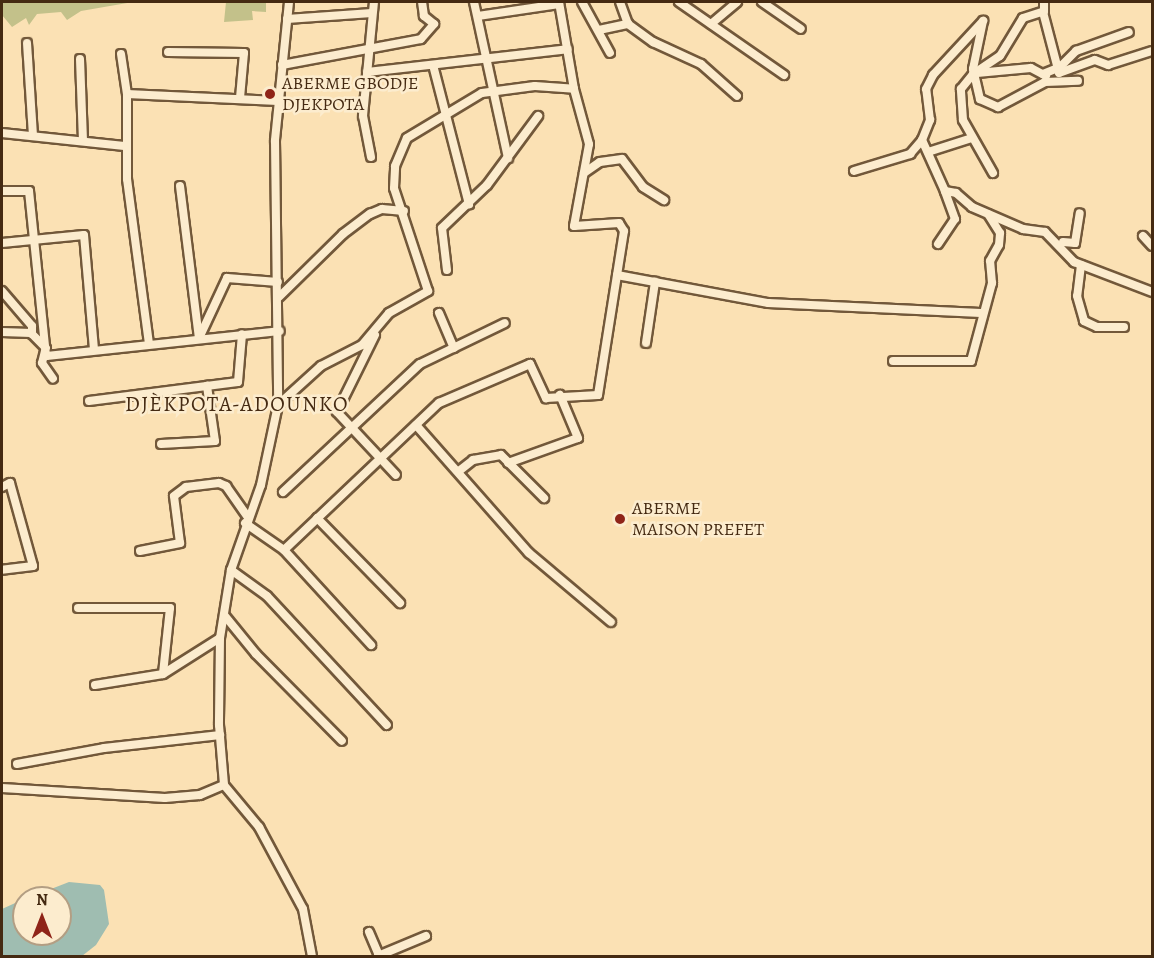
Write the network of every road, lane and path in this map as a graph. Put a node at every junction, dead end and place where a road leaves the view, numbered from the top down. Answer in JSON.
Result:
{"nodes":[{"id":1,"x":289,"y":2,"type":"edge"},
{"id":2,"x":374,"y":2,"type":"edge"},
{"id":3,"x":422,"y":2,"type":"edge"},
{"id":4,"x":474,"y":2,"type":"edge"},
{"id":5,"x":516,"y":2,"type":"edge"},
{"id":6,"x":582,"y":2,"type":"edge"},
{"id":7,"x":620,"y":2,"type":"edge"},
{"id":8,"x":679,"y":2,"type":"edge"},
{"id":9,"x":737,"y":2,"type":"edge"},
{"id":10,"x":762,"y":2,"type":"edge"},
{"id":11,"x":1044,"y":2,"type":"edge"},
{"id":12,"x":559,"y":3,"type":"edge"},
{"id":13,"x":519,"y":10,"type":"junction"},
{"id":14,"x":1043,"y":12,"type":"junction"},
{"id":15,"x":372,"y":13,"type":"junction"},
{"id":16,"x":478,"y":16,"type":"junction"},
{"id":17,"x":287,"y":19,"type":"junction"},
{"id":18,"x":628,"y":24,"type":"junction"},
{"id":19,"x":711,"y":24,"type":"junction"},
{"id":20,"x":801,"y":29,"type":"dead end"},
{"id":21,"x":599,"y":30,"type":"junction"},
{"id":22,"x":1129,"y":32,"type":"dead end"},
{"id":23,"x":27,"y":43,"type":"dead end"},
{"id":24,"x":371,"y":48,"type":"junction"},
{"id":25,"x":568,"y":49,"type":"junction"},
{"id":26,"x":1152,"y":51,"type":"edge"},
{"id":27,"x":168,"y":52,"type":"dead end"},
{"id":28,"x":610,"y":52,"type":"dead end"},
{"id":29,"x":121,"y":54,"type":"dead end"},
{"id":30,"x":80,"y":59,"type":"dead end"},
{"id":31,"x":485,"y":59,"type":"junction"},
{"id":32,"x":282,"y":65,"type":"junction"},
{"id":33,"x":433,"y":65,"type":"junction"},
{"id":34,"x":1056,"y":69,"type":"junction"},
{"id":35,"x":366,"y":72,"type":"junction"},
{"id":36,"x":973,"y":74,"type":"junction"},
{"id":37,"x":1043,"y":74,"type":"junction"},
{"id":38,"x":784,"y":75,"type":"dead end"},
{"id":39,"x":1078,"y":81,"type":"dead end"},
{"id":40,"x":1051,"y":82,"type":"junction"},
{"id":41,"x":574,"y":89,"type":"junction"},
{"id":42,"x":492,"y":91,"type":"junction"},
{"id":43,"x":127,"y":94,"type":"junction"},
{"id":44,"x":736,"y":96,"type":"dead end"},
{"id":45,"x":240,"y":98,"type":"junction"},
{"id":46,"x":278,"y":100,"type":"junction"},
{"id":47,"x":446,"y":116,"type":"junction"},
{"id":48,"x":538,"y":116,"type":"dead end"},
{"id":49,"x":2,"y":133,"type":"edge"},
{"id":50,"x":33,"y":136,"type":"junction"},
{"id":51,"x":972,"y":138,"type":"junction"},
{"id":52,"x":922,"y":140,"type":"junction"},
{"id":53,"x":83,"y":141,"type":"junction"},
{"id":54,"x":124,"y":146,"type":"junction"},
{"id":55,"x":927,"y":152,"type":"junction"},
{"id":56,"x":371,"y":157,"type":"dead end"},
{"id":57,"x":508,"y":158,"type":"junction"},
{"id":58,"x":854,"y":171,"type":"dead end"},
{"id":59,"x":993,"y":173,"type":"dead end"},
{"id":60,"x":584,"y":174,"type":"junction"},
{"id":61,"x":180,"y":186,"type":"dead end"},
{"id":62,"x":2,"y":191,"type":"edge"},
{"id":63,"x":945,"y":191,"type":"junction"},
{"id":64,"x":664,"y":200,"type":"dead end"},
{"id":65,"x":469,"y":204,"type":"junction"},
{"id":66,"x":404,"y":211,"type":"junction"},
{"id":67,"x":1080,"y":213,"type":"dead end"},
{"id":68,"x":988,"y":214,"type":"junction"},
{"id":69,"x":1143,"y":236,"type":"dead end"},
{"id":70,"x":1052,"y":237,"type":"junction"},
{"id":71,"x":36,"y":241,"type":"junction"},
{"id":72,"x":1063,"y":242,"type":"junction"},
{"id":73,"x":2,"y":243,"type":"edge"},
{"id":74,"x":938,"y":244,"type":"dead end"},
{"id":75,"x":1152,"y":246,"type":"edge"},
{"id":76,"x":1071,"y":261,"type":"junction"},
{"id":77,"x":1081,"y":265,"type":"junction"},
{"id":78,"x":447,"y":270,"type":"dead end"},
{"id":79,"x":618,"y":275,"type":"junction"},
{"id":80,"x":279,"y":282,"type":"junction"},
{"id":81,"x":656,"y":282,"type":"junction"},
{"id":82,"x":2,"y":291,"type":"edge"},
{"id":83,"x":1152,"y":292,"type":"edge"},
{"id":84,"x":279,"y":297,"type":"junction"},
{"id":85,"x":439,"y":313,"type":"dead end"},
{"id":86,"x":981,"y":313,"type":"junction"},
{"id":87,"x":505,"y":323,"type":"dead end"},
{"id":88,"x":1124,"y":327,"type":"dead end"},
{"id":89,"x":378,"y":328,"type":"junction"},
{"id":90,"x":280,"y":331,"type":"junction"},
{"id":91,"x":2,"y":332,"type":"edge"},
{"id":92,"x":32,"y":334,"type":"junction"},
{"id":93,"x":242,"y":334,"type":"junction"},
{"id":94,"x":199,"y":338,"type":"junction"},
{"id":95,"x":149,"y":343,"type":"junction"},
{"id":96,"x":646,"y":344,"type":"dead end"},
{"id":97,"x":454,"y":348,"type":"junction"},
{"id":98,"x":46,"y":349,"type":"junction"},
{"id":99,"x":94,"y":350,"type":"junction"},
{"id":100,"x":893,"y":361,"type":"dead end"},
{"id":101,"x":53,"y":379,"type":"dead end"},
{"id":102,"x":207,"y":386,"type":"junction"},
{"id":103,"x":560,"y":395,"type":"junction"},
{"id":104,"x":89,"y":401,"type":"dead end"},
{"id":105,"x":278,"y":405,"type":"junction"},
{"id":106,"x":416,"y":425,"type":"junction"},
{"id":107,"x":351,"y":426,"type":"junction"},
{"id":108,"x":161,"y":444,"type":"dead end"},
{"id":109,"x":381,"y":458,"type":"junction"},
{"id":110,"x":508,"y":463,"type":"junction"},
{"id":111,"x":459,"y":471,"type":"junction"},
{"id":112,"x":396,"y":475,"type":"dead end"},
{"id":113,"x":2,"y":487,"type":"edge"},
{"id":114,"x":283,"y":492,"type":"dead end"},
{"id":115,"x":544,"y":498,"type":"dead end"},
{"id":116,"x":317,"y":518,"type":"junction"},
{"id":117,"x":247,"y":520,"type":"junction"},
{"id":118,"x":284,"y":550,"type":"junction"},
{"id":119,"x":140,"y":551,"type":"dead end"},
{"id":120,"x":2,"y":570,"type":"edge"},
{"id":121,"x":231,"y":570,"type":"junction"},
{"id":122,"x":400,"y":603,"type":"dead end"},
{"id":123,"x":78,"y":608,"type":"dead end"},
{"id":124,"x":225,"y":616,"type":"junction"},
{"id":125,"x":611,"y":622,"type":"dead end"},
{"id":126,"x":220,"y":638,"type":"junction"},
{"id":127,"x":371,"y":645,"type":"dead end"},
{"id":128,"x":163,"y":674,"type":"junction"},
{"id":129,"x":95,"y":685,"type":"dead end"},
{"id":130,"x":387,"y":725,"type":"dead end"},
{"id":131,"x":220,"y":735,"type":"junction"},
{"id":132,"x":342,"y":741,"type":"dead end"},
{"id":133,"x":17,"y":764,"type":"dead end"},
{"id":134,"x":224,"y":785,"type":"junction"},
{"id":135,"x":2,"y":788,"type":"edge"},
{"id":136,"x":369,"y":932,"type":"dead end"},
{"id":137,"x":426,"y":936,"type":"dead end"},
{"id":138,"x":379,"y":956,"type":"edge"},
{"id":139,"x":312,"y":957,"type":"edge"}],
"edges":[{"from":1,"to":17,"type":"street"},
{"from":2,"to":15,"type":"street"},
{"from":3,"to":24,"type":"street"},
{"from":4,"to":16,"type":"street"},
{"from":5,"to":13,"type":"street"},
{"from":6,"to":21,"type":"street"},
{"from":7,"to":18,"type":"street"},
{"from":8,"to":19,"type":"street"},
{"from":9,"to":19,"type":"street"},
{"from":10,"to":20,"type":"street"},
{"from":11,"to":14,"type":"street"},
{"from":12,"to":13,"type":"street"},
{"from":12,"to":25,"type":"street"},
{"from":13,"to":16,"type":"street"},
{"from":14,"to":34,"type":"street"},
{"from":14,"to":36,"type":"street"},
{"from":15,"to":17,"type":"street"},
{"from":15,"to":24,"type":"street"},
{"from":16,"to":31,"type":"street"},
{"from":17,"to":32,"type":"street"},
{"from":18,"to":21,"type":"street"},
{"from":18,"to":44,"type":"street"},
{"from":19,"to":38,"type":"street"},
{"from":21,"to":28,"type":"street"},
{"from":22,"to":34,"type":"street"},
{"from":23,"to":50,"type":"street"},
{"from":24,"to":32,"type":"street"},
{"from":24,"to":35,"type":"street"},
{"from":25,"to":31,"type":"street"},
{"from":25,"to":41,"type":"street"},
{"from":26,"to":34,"type":"street"},
{"from":27,"to":45,"type":"street"},
{"from":29,"to":43,"type":"street"},
{"from":30,"to":53,"type":"street"},
{"from":31,"to":33,"type":"street"},
{"from":31,"to":42,"type":"street"},
{"from":32,"to":46,"type":"street"},
{"from":33,"to":35,"type":"street"},
{"from":33,"to":47,"type":"street"},
{"from":34,"to":37,"type":"street"},
{"from":35,"to":56,"type":"street"},
{"from":36,"to":37,"type":"street"},
{"from":36,"to":40,"type":"street"},
{"from":36,"to":51,"type":"street"},
{"from":36,"to":52,"type":"street"},
{"from":37,"to":40,"type":"street"},
{"from":39,"to":40,"type":"street"},
{"from":41,"to":42,"type":"street"},
{"from":41,"to":60,"type":"street"},
{"from":42,"to":47,"type":"street"},
{"from":42,"to":57,"type":"street"},
{"from":43,"to":45,"type":"street"},
{"from":43,"to":54,"type":"street"},
{"from":45,"to":46,"type":"street"},
{"from":46,"to":80,"type":"street"},
{"from":47,"to":65,"type":"street"},
{"from":47,"to":66,"type":"street"},
{"from":48,"to":57,"type":"street"},
{"from":49,"to":50,"type":"street"},
{"from":50,"to":53,"type":"street"},
{"from":51,"to":55,"type":"street"},
{"from":51,"to":59,"type":"street"},
{"from":52,"to":55,"type":"street"},
{"from":52,"to":58,"type":"street"},
{"from":53,"to":54,"type":"street"},
{"from":54,"to":95,"type":"street"},
{"from":55,"to":63,"type":"street"},
{"from":57,"to":65,"type":"street"},
{"from":60,"to":64,"type":"street"},
{"from":60,"to":79,"type":"street"},
{"from":61,"to":94,"type":"street"},
{"from":62,"to":71,"type":"street"},
{"from":63,"to":68,"type":"street"},
{"from":63,"to":74,"type":"street"},
{"from":65,"to":78,"type":"street"},
{"from":66,"to":84,"type":"street"},
{"from":66,"to":89,"type":"street"},
{"from":67,"to":72,"type":"street"},
{"from":68,"to":70,"type":"street"},
{"from":68,"to":86,"type":"street"},
{"from":69,"to":75,"type":"street"},
{"from":70,"to":72,"type":"street"},
{"from":70,"to":76,"type":"street"},
{"from":71,"to":73,"type":"street"},
{"from":71,"to":98,"type":"street"},
{"from":71,"to":99,"type":"street"},
{"from":72,"to":76,"type":"street"},
{"from":76,"to":77,"type":"street"},
{"from":77,"to":83,"type":"street"},
{"from":77,"to":88,"type":"street"},
{"from":79,"to":81,"type":"street"},
{"from":79,"to":103,"type":"street"},
{"from":80,"to":84,"type":"street"},
{"from":80,"to":94,"type":"street"},
{"from":81,"to":86,"type":"street"},
{"from":81,"to":96,"type":"street"},
{"from":82,"to":92,"type":"street"},
{"from":84,"to":90,"type":"street"},
{"from":85,"to":97,"type":"street"},
{"from":86,"to":100,"type":"street"},
{"from":87,"to":97,"type":"street"},
{"from":89,"to":105,"type":"street"},
{"from":89,"to":107,"type":"street"},
{"from":90,"to":93,"type":"street"},
{"from":90,"to":105,"type":"street"},
{"from":91,"to":92,"type":"street"},
{"from":92,"to":98,"type":"street"},
{"from":93,"to":94,"type":"street"},
{"from":93,"to":102,"type":"street"},
{"from":94,"to":95,"type":"street"},
{"from":95,"to":99,"type":"street"},
{"from":97,"to":107,"type":"street"},
{"from":98,"to":99,"type":"street"},
{"from":98,"to":101,"type":"street"},
{"from":102,"to":104,"type":"street"},
{"from":102,"to":108,"type":"street"},
{"from":103,"to":106,"type":"street"},
{"from":103,"to":110,"type":"street"},
{"from":105,"to":117,"type":"street"},
{"from":106,"to":109,"type":"street"},
{"from":106,"to":111,"type":"street"},
{"from":107,"to":109,"type":"street"},
{"from":107,"to":114,"type":"street"},
{"from":109,"to":112,"type":"street"},
{"from":109,"to":116,"type":"street"},
{"from":110,"to":111,"type":"street"},
{"from":110,"to":115,"type":"street"},
{"from":111,"to":125,"type":"street"},
{"from":113,"to":120,"type":"street"},
{"from":116,"to":118,"type":"street"},
{"from":116,"to":122,"type":"street"},
{"from":117,"to":118,"type":"street"},
{"from":117,"to":119,"type":"street"},
{"from":117,"to":121,"type":"street"},
{"from":118,"to":127,"type":"street"},
{"from":121,"to":124,"type":"street"},
{"from":121,"to":130,"type":"street"},
{"from":123,"to":128,"type":"street"},
{"from":124,"to":126,"type":"street"},
{"from":124,"to":132,"type":"street"},
{"from":126,"to":128,"type":"street"},
{"from":126,"to":131,"type":"street"},
{"from":128,"to":129,"type":"street"},
{"from":131,"to":133,"type":"street"},
{"from":131,"to":134,"type":"street"},
{"from":134,"to":135,"type":"street"},
{"from":134,"to":139,"type":"street"},
{"from":136,"to":138,"type":"street"},
{"from":137,"to":138,"type":"street"}]}
